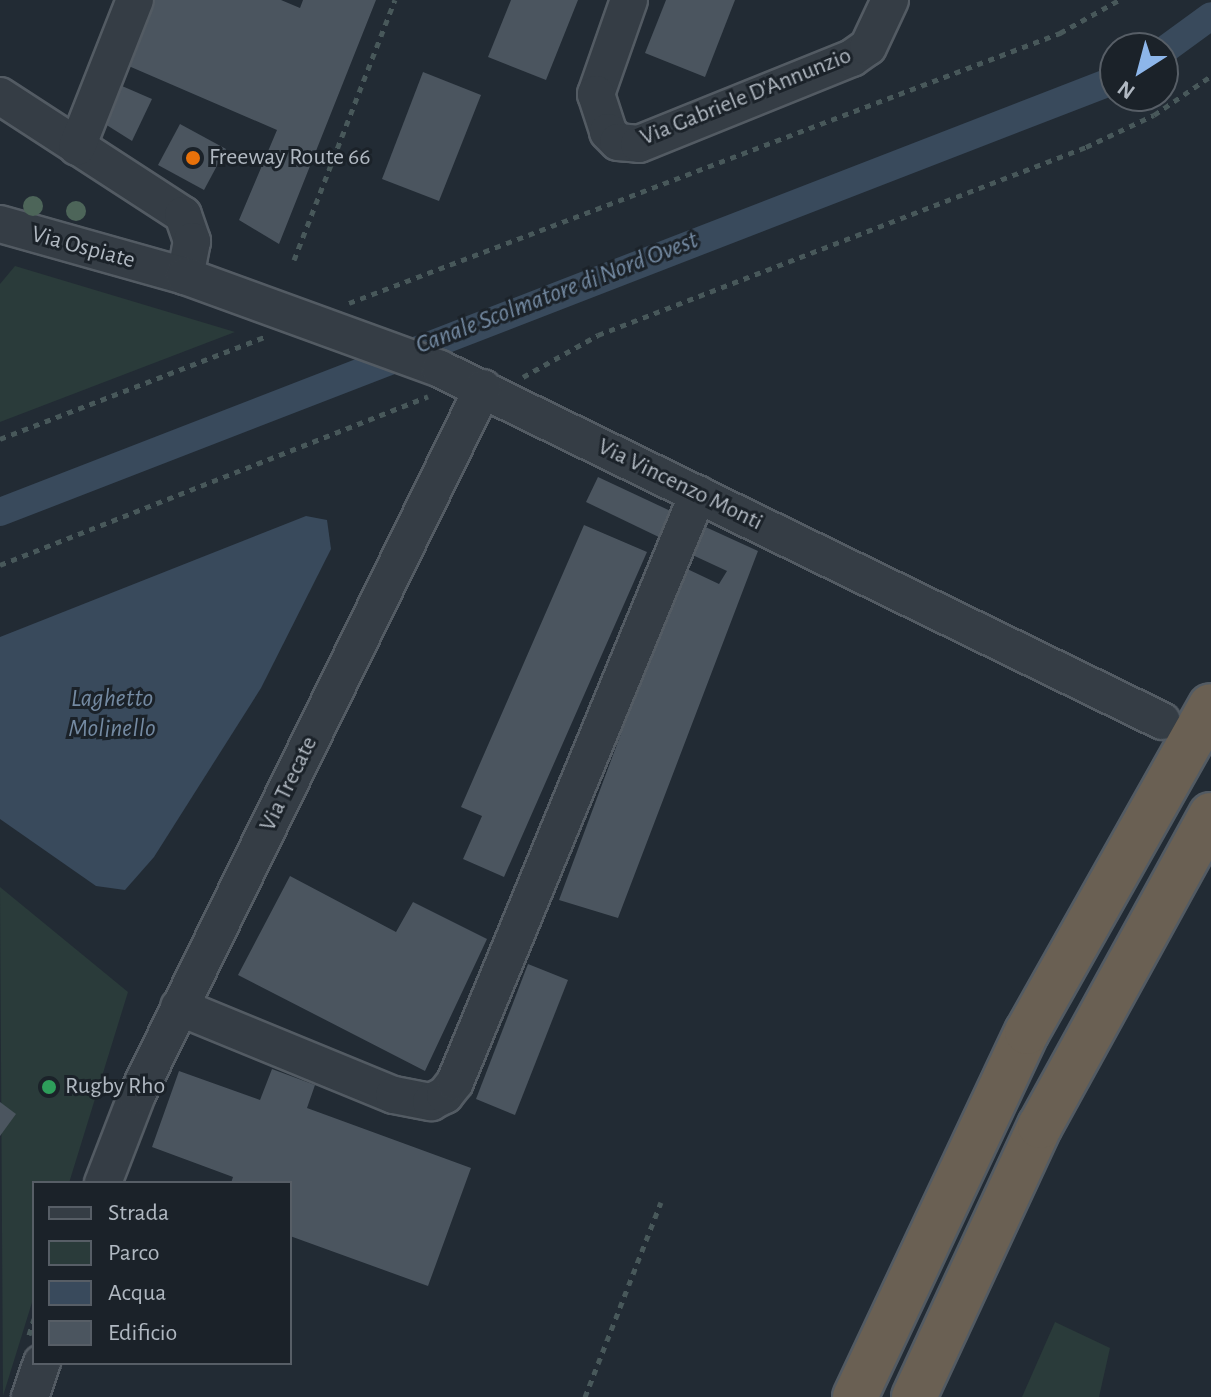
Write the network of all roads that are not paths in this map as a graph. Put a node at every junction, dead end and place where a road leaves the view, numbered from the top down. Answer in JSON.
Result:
{"nodes":[{"id":1,"x":135,"y":0,"type":"edge"},
{"id":2,"x":629,"y":0,"type":"edge"},
{"id":3,"x":890,"y":0,"type":"edge"},
{"id":4,"x":0,"y":96,"type":"edge"},
{"id":5,"x":77,"y":147,"type":"junction"},
{"id":6,"x":0,"y":224,"type":"edge"},
{"id":7,"x":176,"y":273,"type":"junction"},
{"id":8,"x":486,"y":396,"type":"junction"},
{"id":9,"x":698,"y":494,"type":"junction"},
{"id":10,"x":1211,"y":706,"type":"edge"},
{"id":11,"x":1162,"y":721,"type":"dead end"},
{"id":12,"x":1211,"y":815,"type":"edge"},
{"id":13,"x":179,"y":1007,"type":"junction"},
{"id":14,"x":104,"y":1181,"type":"edge"},
{"id":15,"x":41,"y":1365,"type":"edge"},
{"id":16,"x":30,"y":1397,"type":"edge"},
{"id":17,"x":855,"y":1397,"type":"edge"},
{"id":18,"x":914,"y":1397,"type":"edge"}],
"edges":[{"from":1,"to":5,"type":"street"},
{"from":2,"to":3,"type":"street","name":"Via Gabriele D'Annunzio"},
{"from":4,"to":5,"type":"street"},
{"from":5,"to":7,"type":"street"},
{"from":6,"to":7,"type":"street","name":"Via Ospiate"},
{"from":7,"to":8,"type":"street","name":"Via Vincenzo Monti"},
{"from":8,"to":9,"type":"street","name":"Via Vincenzo Monti"},
{"from":8,"to":13,"type":"street","name":"Via Trecate"},
{"from":9,"to":11,"type":"street","name":"Via Vincenzo Monti"},
{"from":9,"to":13,"type":"street"},
{"from":10,"to":17,"type":"highway"},
{"from":12,"to":18,"type":"highway"},
{"from":13,"to":14,"type":"street","name":"Via Trecate"},
{"from":15,"to":16,"type":"street"}]}
